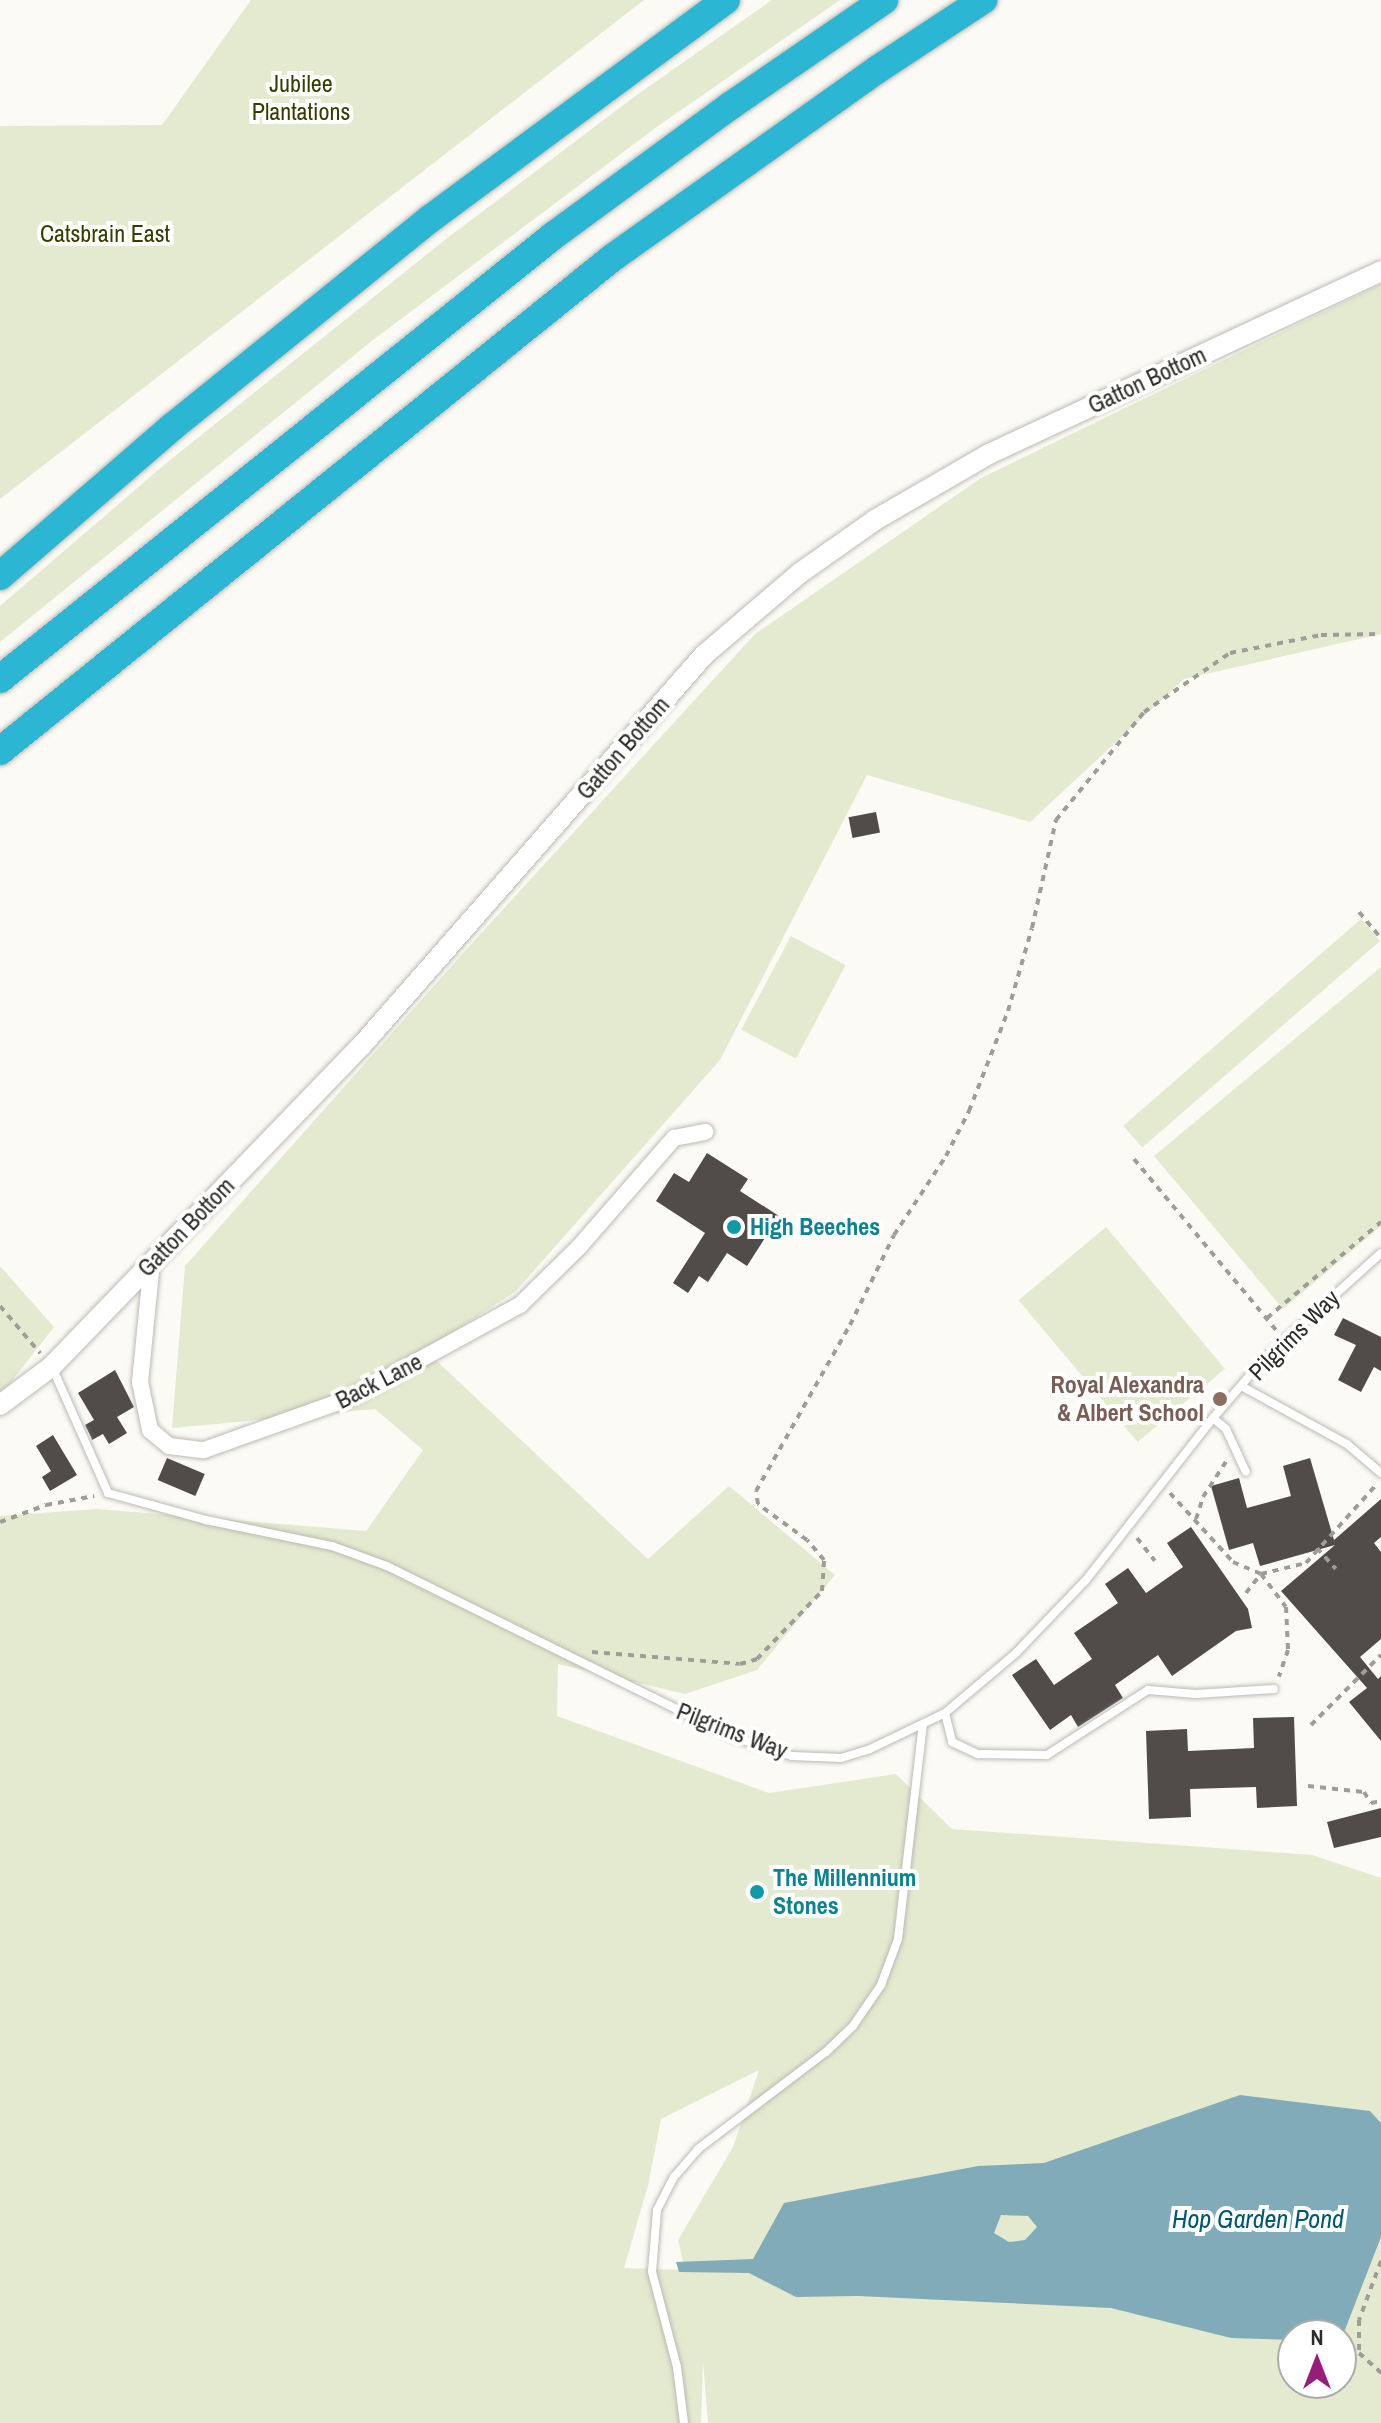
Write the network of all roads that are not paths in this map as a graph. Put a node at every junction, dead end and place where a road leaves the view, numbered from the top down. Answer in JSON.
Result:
{"nodes":[{"id":1,"x":726,"y":0,"type":"edge"},
{"id":2,"x":884,"y":0,"type":"edge"},
{"id":3,"x":983,"y":0,"type":"edge"},
{"id":4,"x":1381,"y":271,"type":"edge"},
{"id":5,"x":0,"y":576,"type":"edge"},
{"id":6,"x":0,"y":679,"type":"edge"},
{"id":7,"x":0,"y":751,"type":"edge"},
{"id":8,"x":705,"y":1132,"type":"dead end"},
{"id":9,"x":1381,"y":1253,"type":"edge"},
{"id":10,"x":152,"y":1262,"type":"junction"},
{"id":11,"x":51,"y":1367,"type":"junction"},
{"id":12,"x":1243,"y":1387,"type":"junction"},
{"id":13,"x":0,"y":1405,"type":"edge"},
{"id":14,"x":1213,"y":1418,"type":"junction"},
{"id":15,"x":1246,"y":1472,"type":"dead end"},
{"id":16,"x":1381,"y":1473,"type":"edge"},
{"id":17,"x":1274,"y":1689,"type":"road end"},
{"id":18,"x":945,"y":1713,"type":"junction"},
{"id":19,"x":923,"y":1724,"type":"junction"},
{"id":20,"x":684,"y":2423,"type":"edge"}],
"edges":[{"from":1,"to":5,"type":"highway"},
{"from":2,"to":6,"type":"highway"},
{"from":3,"to":7,"type":"highway"},
{"from":4,"to":10,"type":"street","name":"Gatton Bottom"},
{"from":8,"to":10,"type":"street","name":"Back Lane"},
{"from":9,"to":12,"type":"lane","name":"Pilgrims Way"},
{"from":10,"to":11,"type":"street","name":"Gatton Bottom"},
{"from":11,"to":13,"type":"street","name":"Gatton Bottom"},
{"from":11,"to":19,"type":"lane","name":"Pilgrims Way"},
{"from":12,"to":14,"type":"lane","name":"Pilgrims Way"},
{"from":12,"to":16,"type":"lane"},
{"from":14,"to":15,"type":"lane"},
{"from":14,"to":18,"type":"lane","name":"Pilgrims Way"},
{"from":17,"to":18,"type":"lane"},
{"from":18,"to":19,"type":"lane","name":"Pilgrims Way"},
{"from":19,"to":20,"type":"lane"}]}
